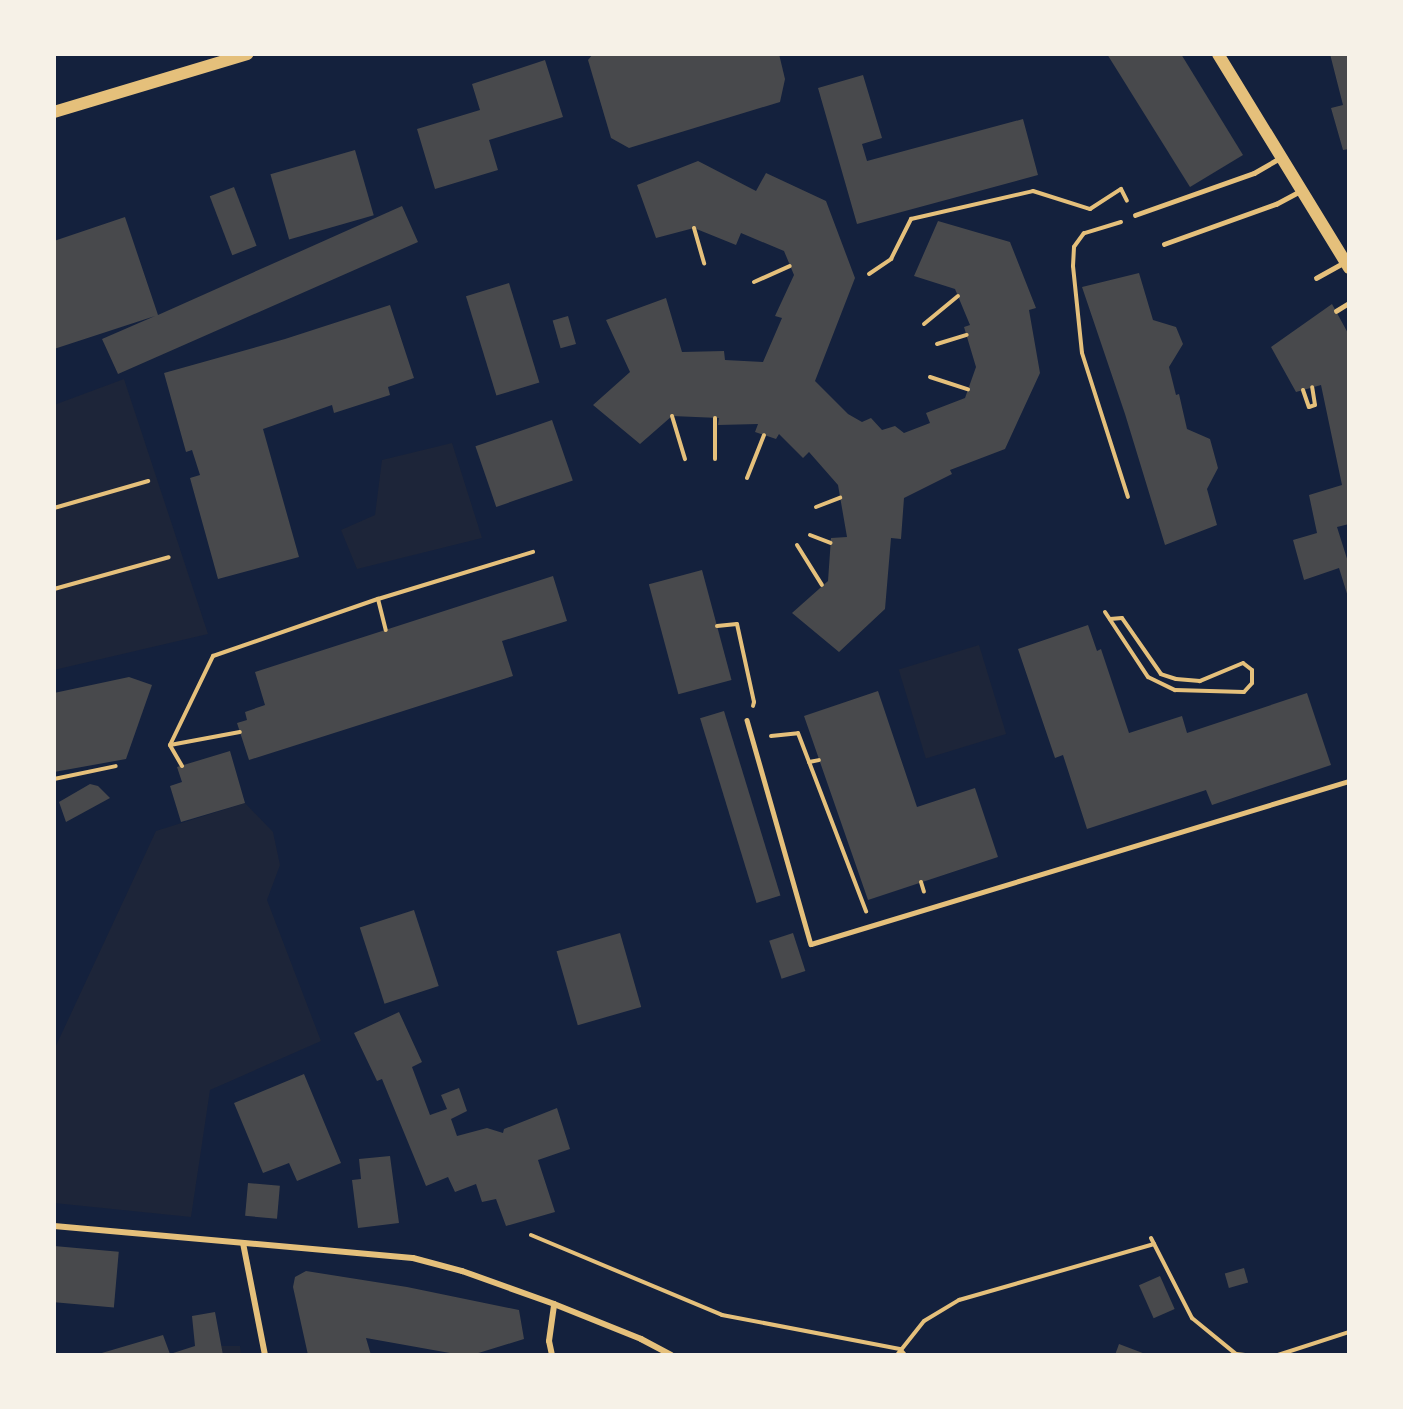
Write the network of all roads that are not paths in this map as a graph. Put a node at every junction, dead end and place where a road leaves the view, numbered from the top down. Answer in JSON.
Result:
{"nodes":[{"id":1,"x":247,"y":54,"type":"edge"},
{"id":2,"x":1218,"y":54,"type":"edge"},
{"id":3,"x":220,"y":58,"type":"edge"},
{"id":4,"x":54,"y":112,"type":"edge"},
{"id":5,"x":1283,"y":157,"type":"junction"},
{"id":6,"x":1302,"y":190,"type":"junction"},
{"id":7,"x":1135,"y":215,"type":"road end"},
{"id":8,"x":1164,"y":244,"type":"dead end"},
{"id":9,"x":1347,"y":265,"type":"edge"},
{"id":10,"x":1316,"y":278,"type":"dead end"},
{"id":11,"x":1349,"y":303,"type":"edge"},
{"id":12,"x":1336,"y":311,"type":"dead end"},
{"id":13,"x":747,"y":720,"type":"road end"},
{"id":14,"x":1349,"y":781,"type":"edge"},
{"id":15,"x":54,"y":1226,"type":"edge"},
{"id":16,"x":243,"y":1242,"type":"junction"},
{"id":17,"x":554,"y":1304,"type":"junction"},
{"id":18,"x":265,"y":1355,"type":"edge"},
{"id":19,"x":552,"y":1355,"type":"edge"},
{"id":20,"x":671,"y":1355,"type":"edge"}],
"edges":[{"from":1,"to":3,"type":"main road"},
{"from":2,"to":5,"type":"main road"},
{"from":3,"to":4,"type":"main road"},
{"from":5,"to":6,"type":"main road"},
{"from":5,"to":7,"type":"lane"},
{"from":6,"to":8,"type":"lane"},
{"from":6,"to":9,"type":"main road"},
{"from":9,"to":10,"type":"lane"},
{"from":11,"to":12,"type":"lane"},
{"from":13,"to":14,"type":"lane"},
{"from":15,"to":16,"type":"street"},
{"from":16,"to":17,"type":"street"},
{"from":16,"to":18,"type":"street"},
{"from":17,"to":19,"type":"street"},
{"from":17,"to":20,"type":"street"}]}
